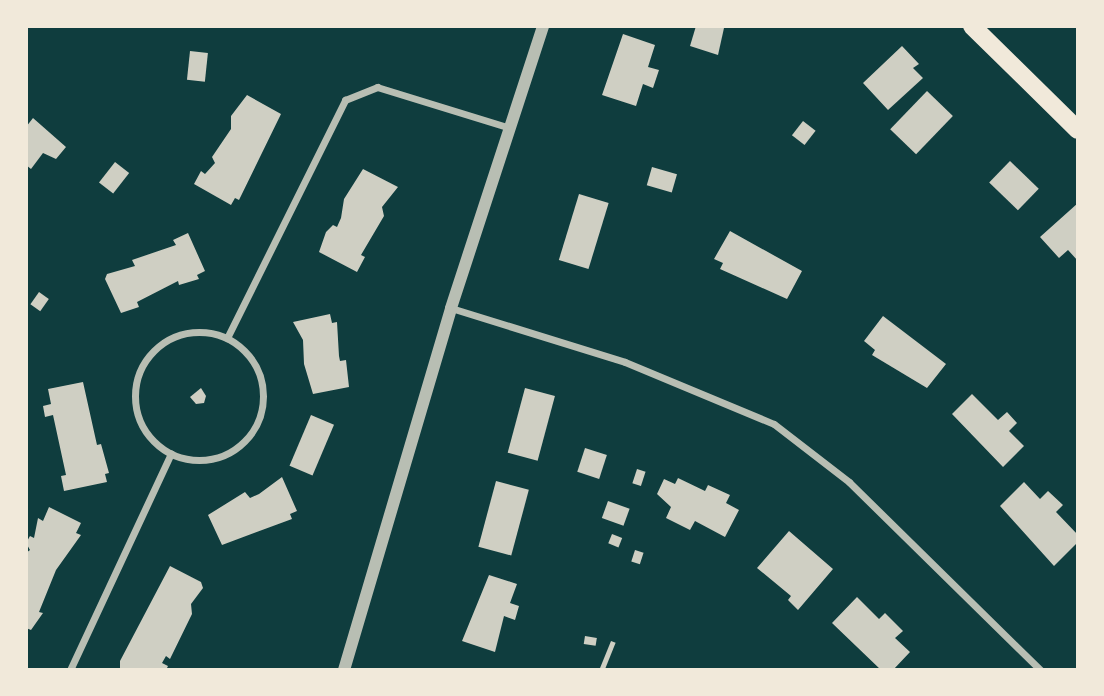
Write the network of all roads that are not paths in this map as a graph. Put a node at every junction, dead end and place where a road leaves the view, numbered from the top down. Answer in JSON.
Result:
{"nodes":[{"id":1,"x":543,"y":26,"type":"edge"},
{"id":2,"x":972,"y":26,"type":"edge"},
{"id":3,"x":508,"y":127,"type":"junction"},
{"id":4,"x":1078,"y":130,"type":"edge"},
{"id":5,"x":451,"y":308,"type":"junction"},
{"id":6,"x":227,"y":338,"type":"junction"},
{"id":7,"x":171,"y":453,"type":"junction"},
{"id":8,"x":69,"y":670,"type":"edge"},
{"id":9,"x":344,"y":670,"type":"edge"},
{"id":10,"x":1040,"y":670,"type":"edge"}],
"edges":[{"from":1,"to":3,"type":"street"},
{"from":2,"to":4,"type":"main road"},
{"from":3,"to":5,"type":"street"},
{"from":3,"to":6,"type":"street"},
{"from":5,"to":9,"type":"street"},
{"from":5,"to":10,"type":"street"},
{"from":6,"to":7,"type":"street"},
{"from":6,"to":7,"type":"street"},
{"from":7,"to":8,"type":"street"}]}
